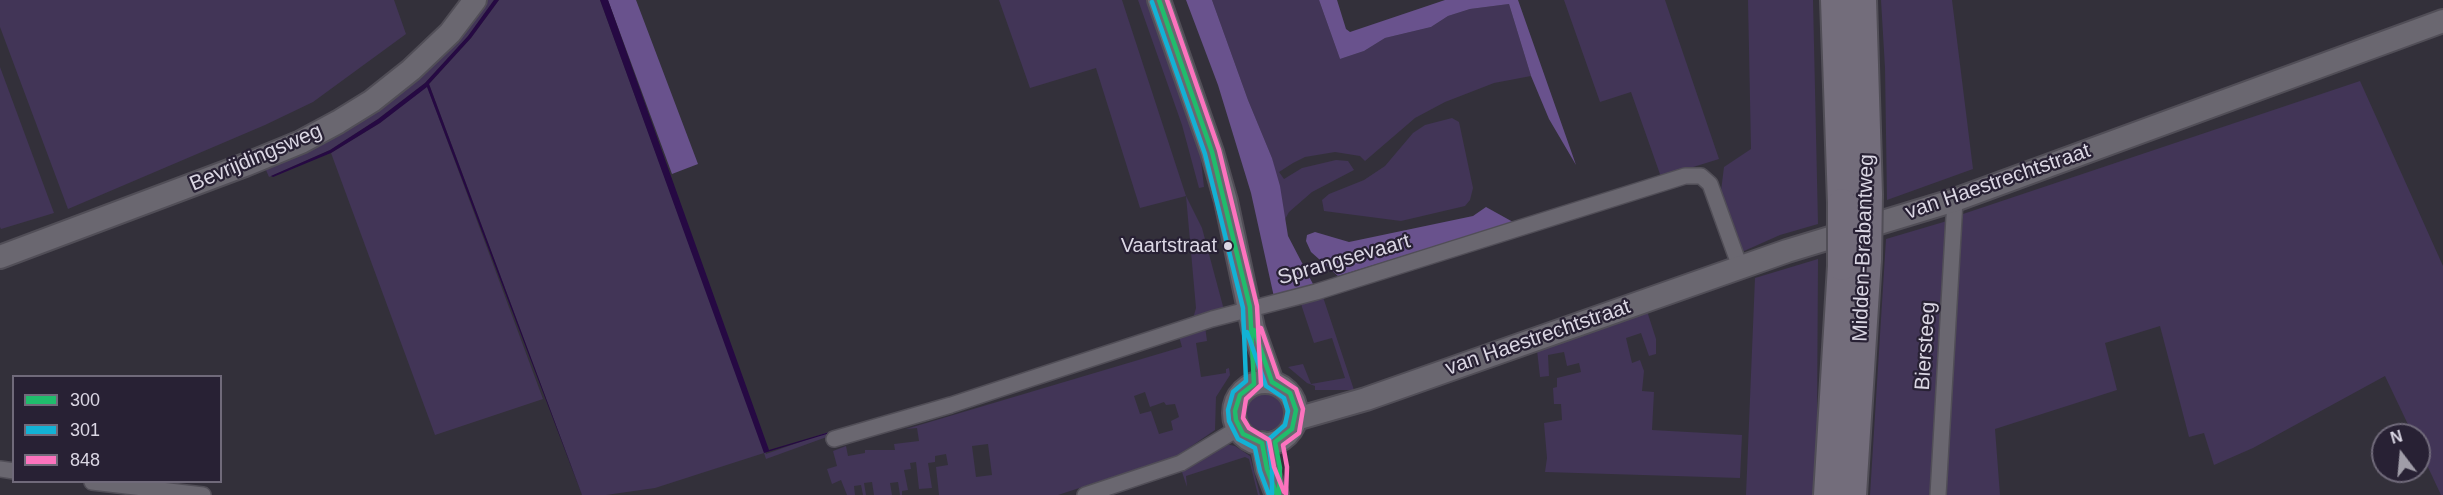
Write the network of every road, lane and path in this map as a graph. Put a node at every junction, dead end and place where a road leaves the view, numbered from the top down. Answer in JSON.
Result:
{"nodes":[{"id":1,"x":475,"y":0,"type":"edge"},
{"id":2,"x":1159,"y":0,"type":"edge"},
{"id":3,"x":1821,"y":0,"type":"edge"},
{"id":4,"x":1835,"y":0,"type":"edge"},
{"id":5,"x":1862,"y":0,"type":"edge"},
{"id":6,"x":2443,"y":21,"type":"edge"},
{"id":7,"x":1842,"y":159,"type":"junction"},
{"id":8,"x":1855,"y":199,"type":"junction"},
{"id":9,"x":1955,"y":200,"type":"junction"},
{"id":10,"x":0,"y":257,"type":"edge"},
{"id":11,"x":1854,"y":262,"type":"junction"},
{"id":12,"x":1740,"y":267,"type":"junction"},
{"id":13,"x":1252,"y":318,"type":"junction"},
{"id":14,"x":1263,"y":383,"type":"junction"},
{"id":15,"x":1295,"y":411,"type":"junction"},
{"id":16,"x":1239,"y":428,"type":"junction"},
{"id":17,"x":834,"y":439,"type":"dead end"},
{"id":18,"x":1269,"y":442,"type":"junction"},
{"id":19,"x":101,"y":483,"type":"edge"},
{"id":20,"x":203,"y":495,"type":"edge"},
{"id":21,"x":1085,"y":495,"type":"edge"},
{"id":22,"x":1278,"y":495,"type":"edge"},
{"id":23,"x":1828,"y":495,"type":"edge"},
{"id":24,"x":1852,"y":495,"type":"edge"},
{"id":25,"x":1938,"y":495,"type":"edge"}],
"edges":[{"from":1,"to":10,"type":"street","name":"Bevrijdingsweg"},
{"from":2,"to":13,"type":"street"},
{"from":3,"to":7,"type":"highway"},
{"from":4,"to":7,"type":"highway","name":"Midden-Brabantweg"},
{"from":5,"to":8,"type":"highway","name":"Midden-Brabantweg"},
{"from":6,"to":9,"type":"street","name":"van Haestrechtstraat"},
{"from":7,"to":8,"type":"highway","name":"Midden-Brabantweg"},
{"from":8,"to":11,"type":"highway","name":"Midden-Brabantweg","bridge":true},
{"from":9,"to":12,"type":"street","name":"van Haestrechtstraat"},
{"from":9,"to":25,"type":"street","name":"Biersteeg"},
{"from":11,"to":23,"type":"highway","name":"Midden-Brabantweg"},
{"from":11,"to":24,"type":"highway","name":"Midden-Brabantweg"},
{"from":12,"to":13,"type":"street","name":"Sprangsevaart"},
{"from":12,"to":15,"type":"street","name":"van Haestrechtstraat"},
{"from":13,"to":14,"type":"street"},
{"from":13,"to":17,"type":"street","name":"Sprangsevaart"},
{"from":14,"to":15,"type":"street"},
{"from":14,"to":16,"type":"street"},
{"from":15,"to":18,"type":"street"},
{"from":16,"to":18,"type":"street"},
{"from":16,"to":21,"type":"street"},
{"from":18,"to":22,"type":"street"},
{"from":19,"to":20,"type":"street"}]}
